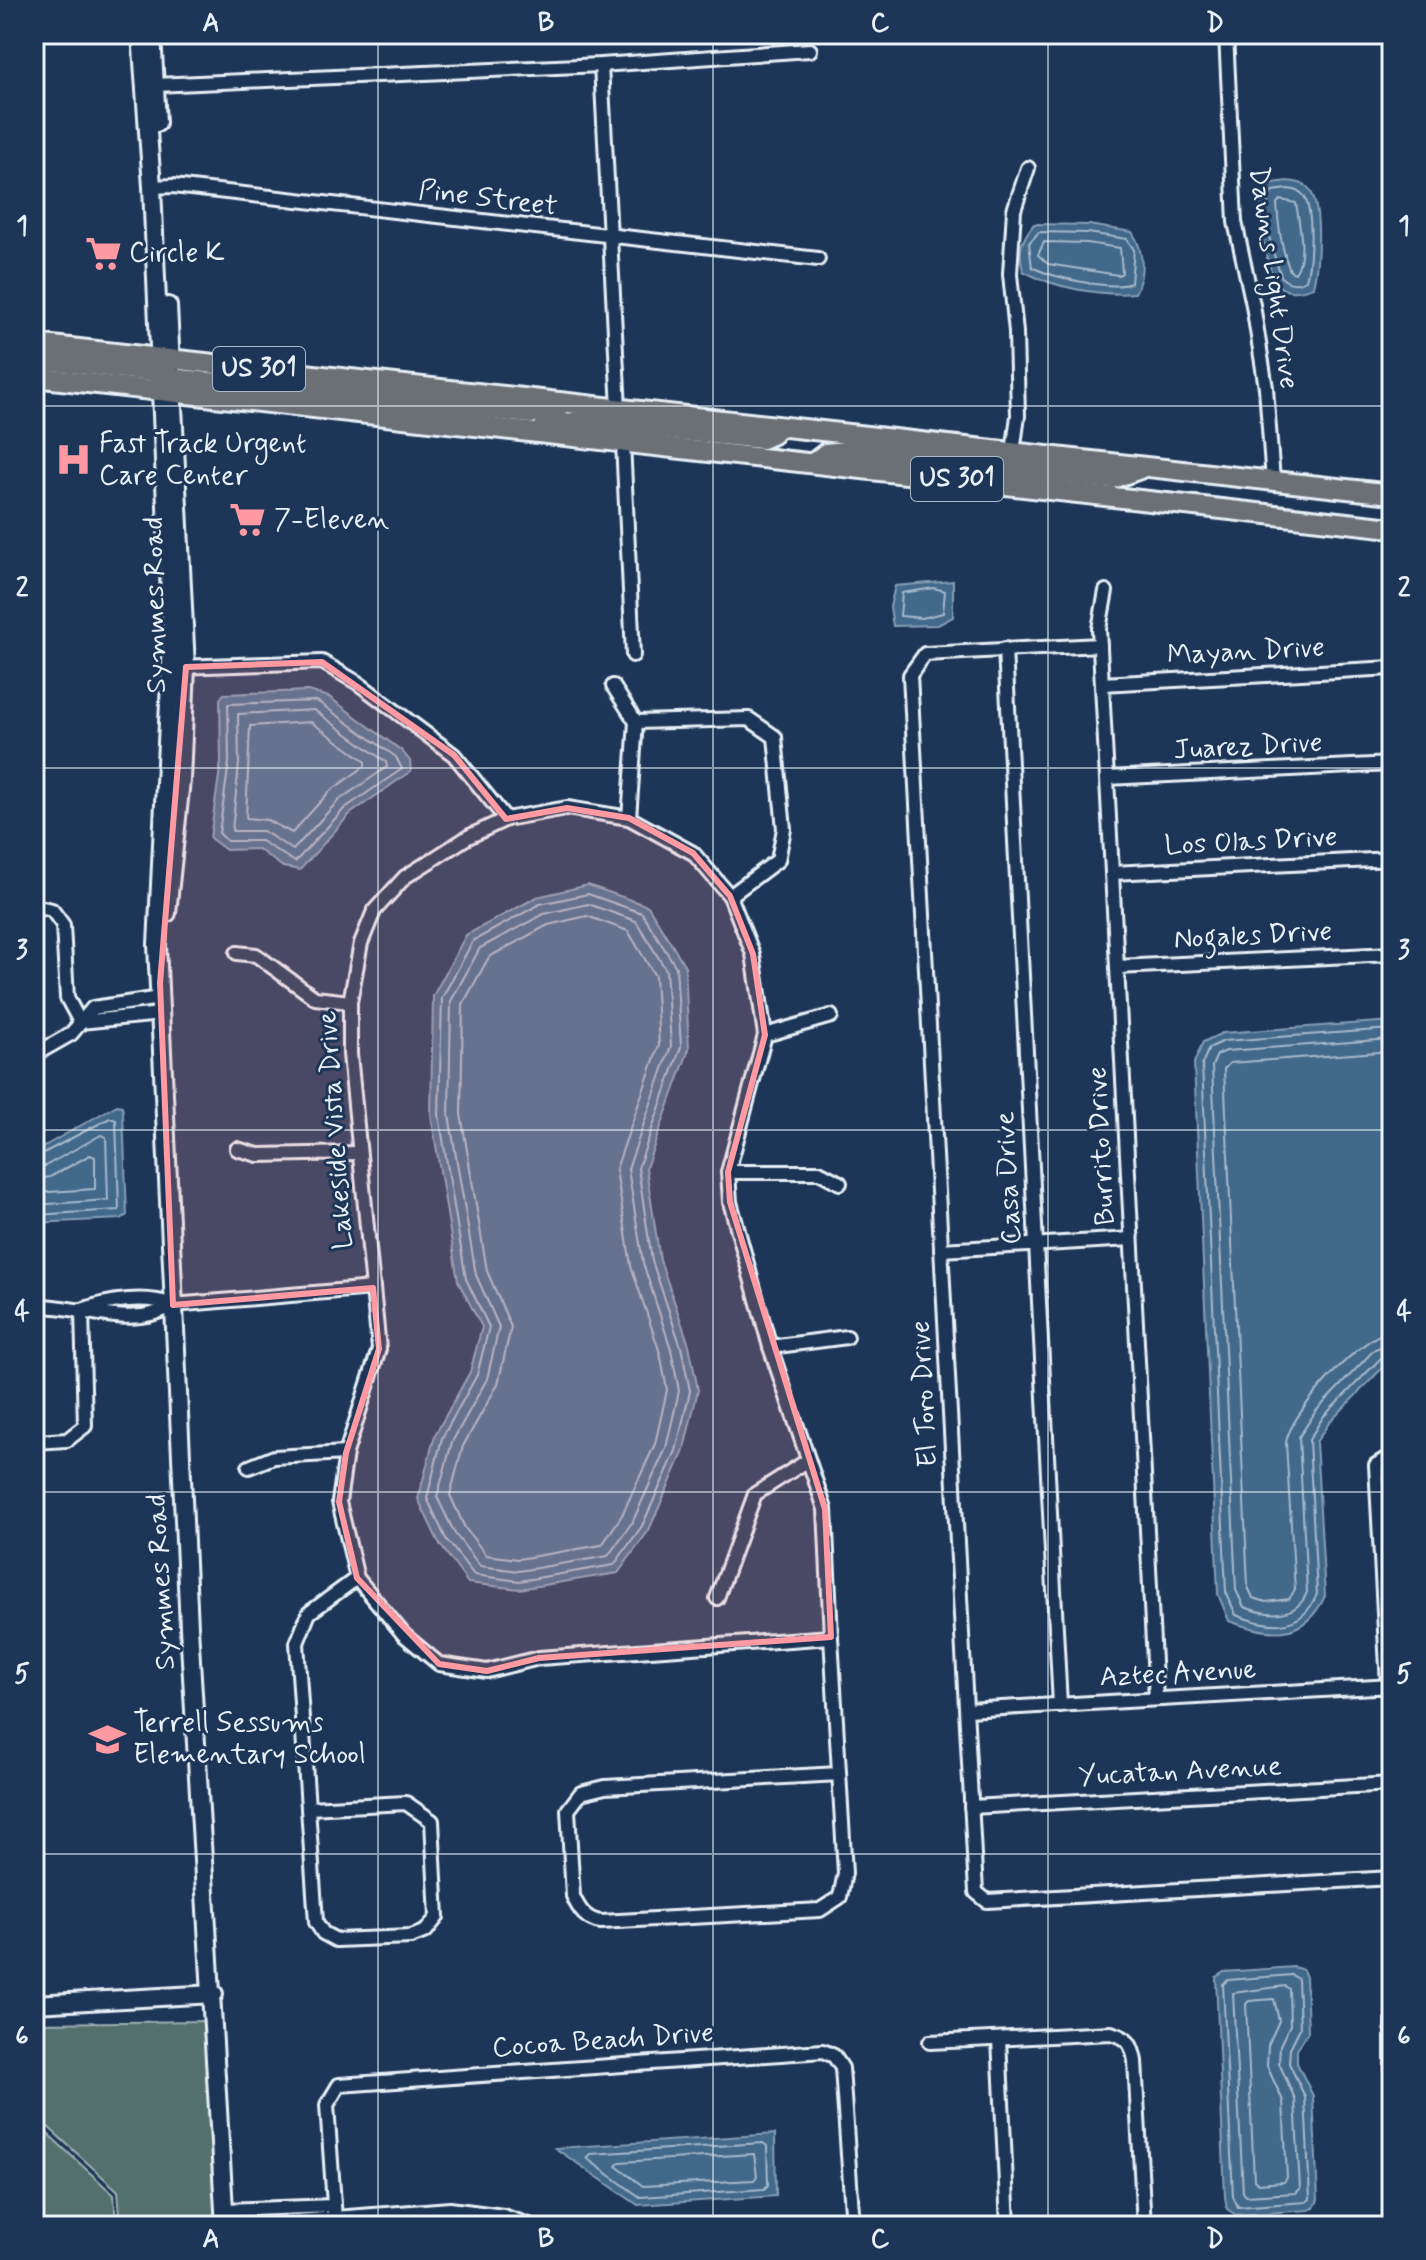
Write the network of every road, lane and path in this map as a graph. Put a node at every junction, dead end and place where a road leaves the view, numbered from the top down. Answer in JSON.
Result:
{"nodes":[{"id":1,"x":141,"y":34,"type":"edge"},
{"id":2,"x":152,"y":34,"type":"edge"},
{"id":3,"x":1226,"y":34,"type":"edge"},
{"id":4,"x":810,"y":50,"type":"dead end"},
{"id":5,"x":601,"y":65,"type":"junction"},
{"id":6,"x":155,"y":85,"type":"junction"},
{"id":7,"x":1028,"y":168,"type":"dead end"},
{"id":8,"x":157,"y":187,"type":"junction"},
{"id":9,"x":609,"y":237,"type":"junction"},
{"id":10,"x":818,"y":259,"type":"dead end"},
{"id":11,"x":34,"y":344,"type":"edge"},
{"id":12,"x":34,"y":359,"type":"edge"},
{"id":13,"x":166,"y":375,"type":"junction"},
{"id":14,"x":34,"y":377,"type":"edge"},
{"id":15,"x":619,"y":409,"type":"junction"},
{"id":16,"x":776,"y":426,"type":"junction"},
{"id":17,"x":521,"y":430,"type":"junction"},
{"id":18,"x":623,"y":442,"type":"junction"},
{"id":19,"x":1013,"y":452,"type":"junction"},
{"id":20,"x":813,"y":463,"type":"junction"},
{"id":21,"x":1143,"y":468,"type":"junction"},
{"id":22,"x":1273,"y":481,"type":"junction"},
{"id":23,"x":1392,"y":494,"type":"edge"},
{"id":24,"x":1392,"y":528,"type":"edge"},
{"id":25,"x":1106,"y":591,"type":"dead end"},
{"id":26,"x":1100,"y":645,"type":"junction"},
{"id":27,"x":1005,"y":649,"type":"junction"},
{"id":28,"x":633,"y":655,"type":"dead end"},
{"id":29,"x":179,"y":667,"type":"junction"},
{"id":30,"x":1392,"y":668,"type":"edge"},
{"id":31,"x":1102,"y":684,"type":"junction"},
{"id":32,"x":613,"y":686,"type":"dead end"},
{"id":33,"x":636,"y":722,"type":"junction"},
{"id":34,"x":1392,"y":764,"type":"edge"},
{"id":35,"x":1107,"y":778,"type":"junction"},
{"id":36,"x":629,"y":818,"type":"junction"},
{"id":37,"x":506,"y":819,"type":"junction"},
{"id":38,"x":1392,"y":859,"type":"edge"},
{"id":39,"x":1112,"y":873,"type":"junction"},
{"id":40,"x":730,"y":896,"type":"junction"},
{"id":41,"x":34,"y":906,"type":"edge"},
{"id":42,"x":237,"y":953,"type":"dead end"},
{"id":43,"x":1392,"y":954,"type":"edge"},
{"id":44,"x":1117,"y":967,"type":"junction"},
{"id":45,"x":160,"y":998,"type":"junction"},
{"id":46,"x":350,"y":1002,"type":"junction"},
{"id":47,"x":831,"y":1016,"type":"dead end"},
{"id":48,"x":80,"y":1022,"type":"junction"},
{"id":49,"x":765,"y":1035,"type":"junction"},
{"id":50,"x":34,"y":1055,"type":"edge"},
{"id":51,"x":237,"y":1149,"type":"dead end"},
{"id":52,"x":358,"y":1153,"type":"junction"},
{"id":53,"x":728,"y":1172,"type":"junction"},
{"id":54,"x":840,"y":1183,"type":"dead end"},
{"id":55,"x":1131,"y":1239,"type":"junction"},
{"id":56,"x":1037,"y":1244,"type":"junction"},
{"id":57,"x":941,"y":1250,"type":"junction"},
{"id":58,"x":373,"y":1288,"type":"junction"},
{"id":59,"x":173,"y":1305,"type":"junction"},
{"id":60,"x":34,"y":1306,"type":"edge"},
{"id":61,"x":82,"y":1310,"type":"junction"},
{"id":62,"x":847,"y":1337,"type":"dead end"},
{"id":63,"x":770,"y":1347,"type":"junction"},
{"id":64,"x":34,"y":1442,"type":"edge"},
{"id":65,"x":346,"y":1453,"type":"junction"},
{"id":66,"x":1392,"y":1455,"type":"edge"},
{"id":67,"x":807,"y":1461,"type":"junction"},
{"id":68,"x":249,"y":1467,"type":"dead end"},
{"id":69,"x":1387,"y":1550,"type":"edge"},
{"id":70,"x":357,"y":1578,"type":"junction"},
{"id":71,"x":717,"y":1598,"type":"dead end"},
{"id":72,"x":831,"y":1637,"type":"junction"},
{"id":73,"x":1390,"y":1686,"type":"edge"},
{"id":74,"x":1156,"y":1699,"type":"junction"},
{"id":75,"x":1060,"y":1705,"type":"junction"},
{"id":76,"x":967,"y":1710,"type":"junction"},
{"id":77,"x":839,"y":1774,"type":"junction"},
{"id":78,"x":1392,"y":1784,"type":"edge"},
{"id":79,"x":971,"y":1807,"type":"junction"},
{"id":80,"x":308,"y":1808,"type":"junction"},
{"id":81,"x":1392,"y":1878,"type":"edge"},
{"id":82,"x":214,"y":1994,"type":"junction"},
{"id":83,"x":34,"y":2004,"type":"edge"},
{"id":84,"x":1392,"y":2021,"type":"edge"},
{"id":85,"x":999,"y":2039,"type":"junction"},
{"id":86,"x":930,"y":2042,"type":"dead end"},
{"id":87,"x":1392,"y":2073,"type":"edge"},
{"id":88,"x":292,"y":2205,"type":"junction"},
{"id":89,"x":335,"y":2212,"type":"junction"},
{"id":90,"x":227,"y":2221,"type":"edge"},
{"id":91,"x":294,"y":2221,"type":"junction"},
{"id":92,"x":532,"y":2226,"type":"edge"},
{"id":93,"x":853,"y":2226,"type":"edge"},
{"id":94,"x":1008,"y":2226,"type":"edge"},
{"id":95,"x":1144,"y":2226,"type":"edge"}],
"edges":[{"from":1,"to":8,"type":"street","name":"Symmes Road"},
{"from":2,"to":6,"type":"street","name":"Symmes Road"},
{"from":3,"to":22,"type":"street","name":"Dawns Light Drive"},
{"from":4,"to":5,"type":"street"},
{"from":5,"to":6,"type":"street"},
{"from":5,"to":9,"type":"street"},
{"from":6,"to":8,"type":"street","name":"Symmes Road"},
{"from":7,"to":19,"type":"street"},
{"from":8,"to":9,"type":"street","name":"Pine Street"},
{"from":8,"to":13,"type":"street","name":"Symmes Road"},
{"from":9,"to":10,"type":"street","name":"Pine Street"},
{"from":9,"to":15,"type":"street"},
{"from":11,"to":13,"type":"main road","number":"US 301"},
{"from":12,"to":13,"type":"main road"},
{"from":13,"to":14,"type":"main road","number":"US 301"},
{"from":13,"to":15,"type":"main road","number":"US 301"},
{"from":13,"to":17,"type":"main road","number":"US 301"},
{"from":13,"to":29,"type":"street","name":"Symmes Road"},
{"from":15,"to":16,"type":"main road","number":"US 301"},
{"from":16,"to":17,"type":"main road"},
{"from":16,"to":19,"type":"main road","number":"US 301"},
{"from":17,"to":18,"type":"main road","number":"US 301"},
{"from":18,"to":20,"type":"main road","number":"US 301"},
{"from":18,"to":28,"type":"street"},
{"from":19,"to":21,"type":"main road","number":"US 301"},
{"from":20,"to":21,"type":"main road"},
{"from":20,"to":24,"type":"main road","number":"US 301"},
{"from":21,"to":22,"type":"main road","number":"US 301"},
{"from":22,"to":23,"type":"main road","number":"US 301"},
{"from":25,"to":26,"type":"street","name":"Burrito Drive"},
{"from":26,"to":27,"type":"street","name":"El Toro Drive"},
{"from":26,"to":31,"type":"street","name":"Burrito Drive"},
{"from":27,"to":56,"type":"street","name":"Casa Drive"},
{"from":27,"to":57,"type":"street","name":"El Toro Drive"},
{"from":29,"to":37,"type":"street"},
{"from":29,"to":45,"type":"street","name":"Symmes Road"},
{"from":30,"to":31,"type":"street","name":"Mayan Drive"},
{"from":31,"to":35,"type":"street","name":"Burrito Drive"},
{"from":32,"to":33,"type":"street"},
{"from":33,"to":36,"type":"street"},
{"from":33,"to":40,"type":"street"},
{"from":34,"to":35,"type":"street","name":"Juarez Drive"},
{"from":35,"to":39,"type":"street","name":"Burrito Drive"},
{"from":36,"to":37,"type":"street","name":"Lakeside Vista Drive"},
{"from":36,"to":40,"type":"street","name":"Lakeside Vista Drive"},
{"from":37,"to":46,"type":"street","name":"Lakeside Vista Drive"},
{"from":38,"to":39,"type":"street","name":"Los Olas Drive"},
{"from":39,"to":44,"type":"street","name":"Burrito Drive"},
{"from":40,"to":49,"type":"street","name":"Lakeside Vista Drive"},
{"from":41,"to":48,"type":"street"},
{"from":42,"to":46,"type":"street"},
{"from":43,"to":44,"type":"street","name":"Nogales Drive"},
{"from":44,"to":55,"type":"street","name":"Burrito Drive"},
{"from":45,"to":48,"type":"street"},
{"from":45,"to":59,"type":"street","name":"Symmes Road"},
{"from":46,"to":52,"type":"street","name":"Lakeside Vista Drive"},
{"from":47,"to":49,"type":"street"},
{"from":48,"to":50,"type":"street"},
{"from":49,"to":53,"type":"street","name":"Lakeside Vista Drive"},
{"from":51,"to":52,"type":"street"},
{"from":52,"to":58,"type":"street","name":"Lakeside Vista Drive"},
{"from":53,"to":54,"type":"street"},
{"from":53,"to":63,"type":"street","name":"Lakeside Vista Drive"},
{"from":55,"to":56,"type":"street"},
{"from":55,"to":74,"type":"street","name":"Burrito Drive"},
{"from":56,"to":57,"type":"street"},
{"from":56,"to":75,"type":"street","name":"Casa Drive"},
{"from":57,"to":76,"type":"street","name":"El Toro Drive"},
{"from":58,"to":59,"type":"street"},
{"from":58,"to":65,"type":"street","name":"Lakeside Vista Drive"},
{"from":59,"to":61,"type":"street"},
{"from":59,"to":82,"type":"street","name":"Symmes Road"},
{"from":60,"to":61,"type":"street"},
{"from":61,"to":64,"type":"street"},
{"from":62,"to":63,"type":"street"},
{"from":63,"to":67,"type":"street","name":"Lakeside Vista Drive"},
{"from":65,"to":68,"type":"street"},
{"from":65,"to":70,"type":"street","name":"Lakeside Vista Drive"},
{"from":66,"to":69,"type":"street"},
{"from":67,"to":71,"type":"street"},
{"from":67,"to":72,"type":"street","name":"Lakeside Vista Drive"},
{"from":69,"to":73,"type":"street"},
{"from":70,"to":72,"type":"street","name":"Lakeside Vista Drive"},
{"from":70,"to":80,"type":"street"},
{"from":72,"to":77,"type":"street","name":"Lakeside Vista Drive"},
{"from":73,"to":74,"type":"street","name":"Aztec Avenue"},
{"from":74,"to":75,"type":"street","name":"Aztec Avenue"},
{"from":75,"to":76,"type":"street","name":"Aztec Avenue"},
{"from":76,"to":79,"type":"street","name":"El Toro Drive"},
{"from":77,"to":77,"type":"street","name":"Lakeside Vista Drive"},
{"from":78,"to":79,"type":"street","name":"Yucatan Avenue"},
{"from":79,"to":81,"type":"street","name":"El Toro Drive"},
{"from":80,"to":80,"type":"street"},
{"from":82,"to":83,"type":"street"},
{"from":82,"to":90,"type":"street","name":"Symmes Road"},
{"from":84,"to":87,"type":"street"},
{"from":85,"to":86,"type":"street"},
{"from":85,"to":94,"type":"street"},
{"from":85,"to":95,"type":"street"},
{"from":88,"to":89,"type":"street"},
{"from":88,"to":90,"type":"street"},
{"from":88,"to":91,"type":"street"},
{"from":89,"to":91,"type":"street"},
{"from":89,"to":92,"type":"street"},
{"from":89,"to":93,"type":"street","name":"Cocoa Beach Drive"},
{"from":90,"to":91,"type":"street"}]}
